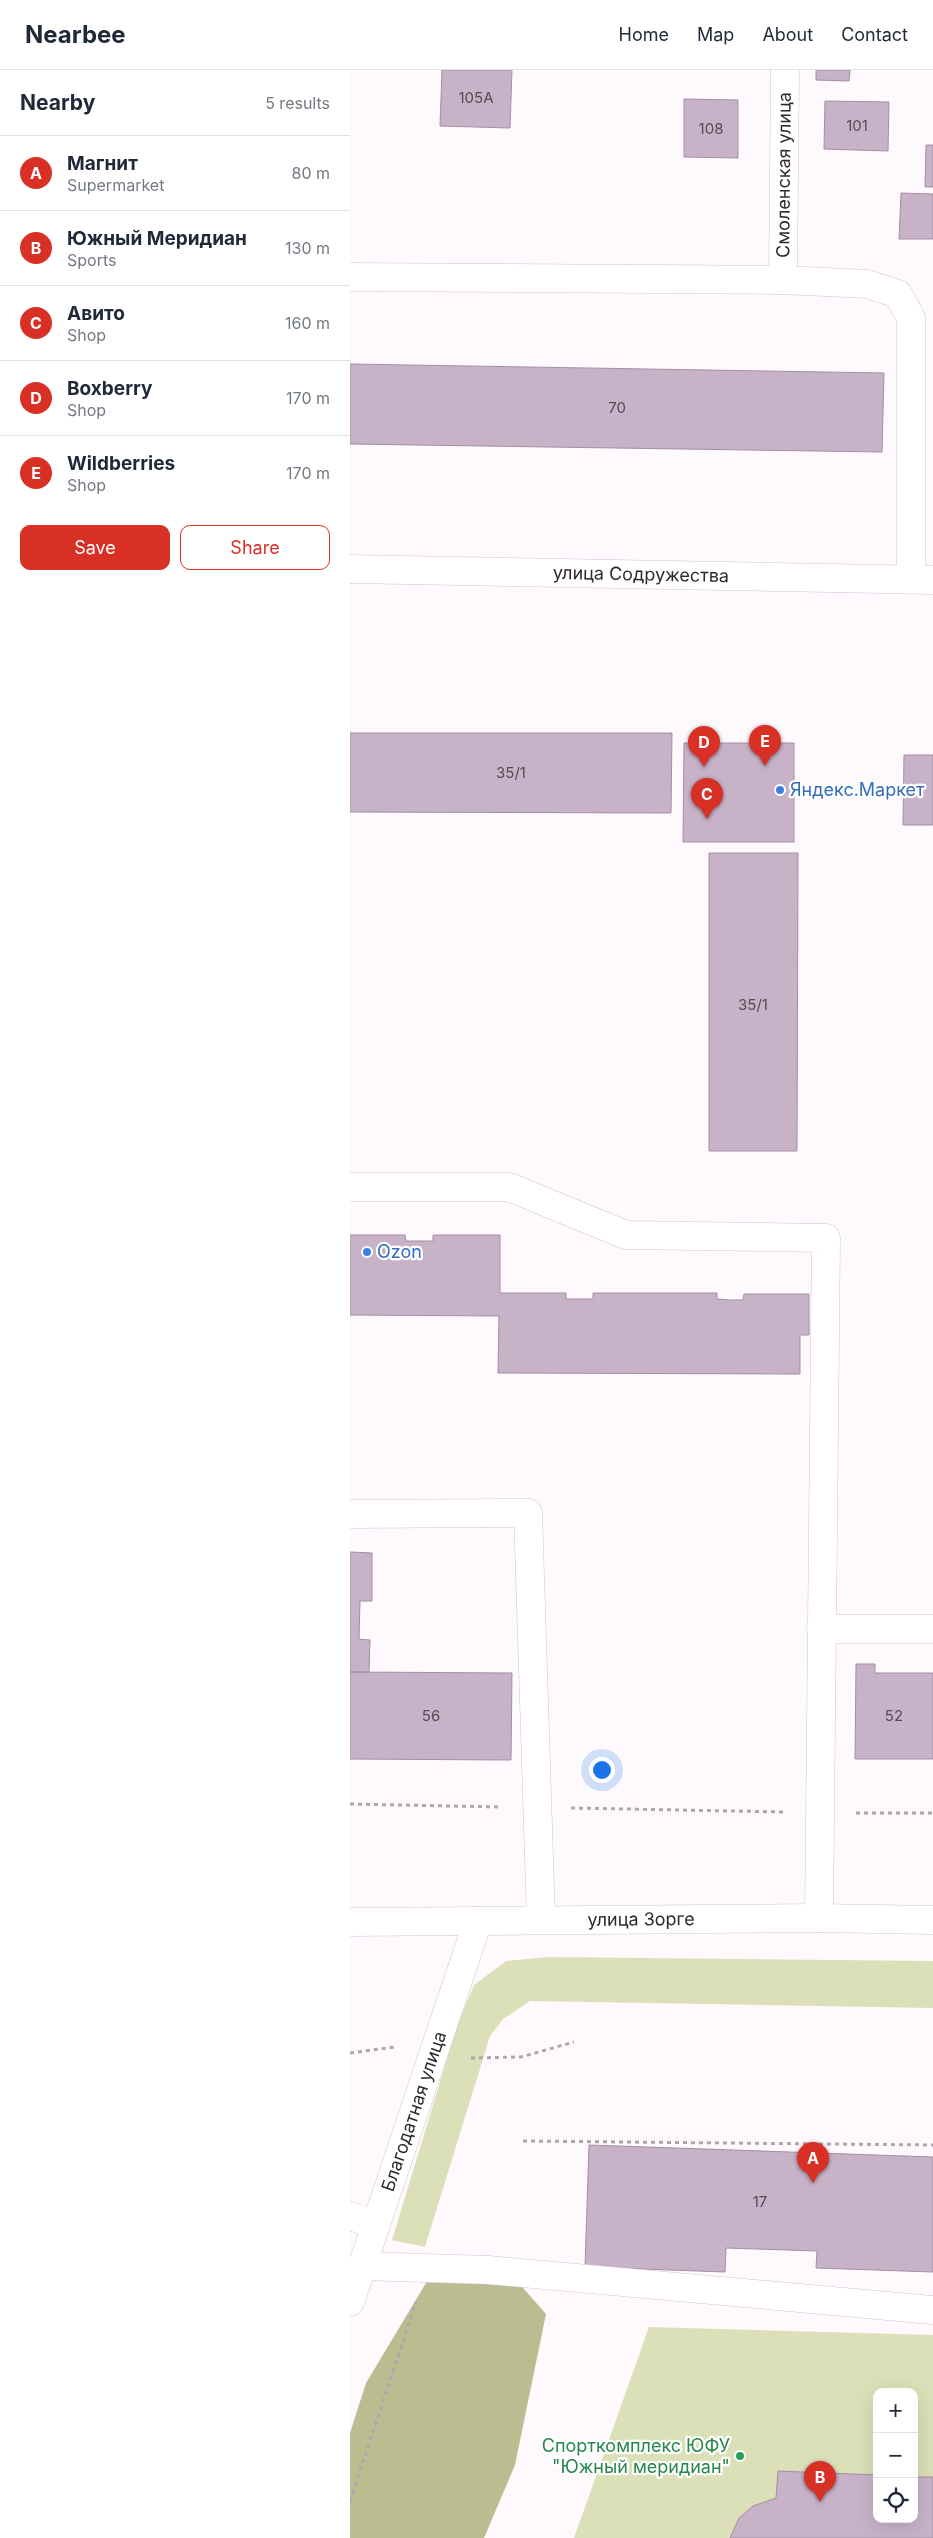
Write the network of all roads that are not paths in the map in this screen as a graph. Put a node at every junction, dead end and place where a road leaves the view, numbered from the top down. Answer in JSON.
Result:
{"nodes":[{"id":1,"x":785,"y":70,"type":"edge"},
{"id":2,"x":350,"y":277,"type":"edge"},
{"id":3,"x":783,"y":280,"type":"junction"},
{"id":4,"x":350,"y":569,"type":"edge"},
{"id":5,"x":922,"y":579,"type":"edge"},
{"id":6,"x":350,"y":1187,"type":"edge"},
{"id":7,"x":350,"y":1514,"type":"edge"},
{"id":8,"x":933,"y":1628,"type":"edge"},
{"id":9,"x":821,"y":1629,"type":"junction"},
{"id":10,"x":819,"y":1918,"type":"junction"},
{"id":11,"x":541,"y":1920,"type":"junction"},
{"id":12,"x":933,"y":1920,"type":"edge"},
{"id":13,"x":478,"y":1921,"type":"junction"},
{"id":14,"x":350,"y":1922,"type":"edge"},
{"id":15,"x":350,"y":2216,"type":"edge"},
{"id":16,"x":376,"y":2224,"type":"junction"},
{"id":17,"x":362,"y":2266,"type":"junction"},
{"id":18,"x":350,"y":2302,"type":"edge"},
{"id":19,"x":933,"y":2310,"type":"edge"}],
"edges":[{"from":1,"to":3,"type":"street","name":"Смоленская улица"},
{"from":2,"to":3,"type":"street"},
{"from":3,"to":5,"type":"street"},
{"from":4,"to":5,"type":"street","name":"улица Содружества"},
{"from":6,"to":9,"type":"street"},
{"from":7,"to":11,"type":"street"},
{"from":8,"to":9,"type":"street"},
{"from":9,"to":10,"type":"street"},
{"from":10,"to":11,"type":"street","name":"улица Зорге"},
{"from":10,"to":12,"type":"street","name":"улица Зорге"},
{"from":11,"to":13,"type":"street","name":"улица Зорге"},
{"from":13,"to":14,"type":"street","name":"улица Зорге"},
{"from":13,"to":16,"type":"street","name":"Благодатная улица"},
{"from":15,"to":16,"type":"street"},
{"from":16,"to":17,"type":"street","name":"Благодатная улица"},
{"from":17,"to":18,"type":"street","name":"Благодатная улица"},
{"from":17,"to":19,"type":"street"}]}
